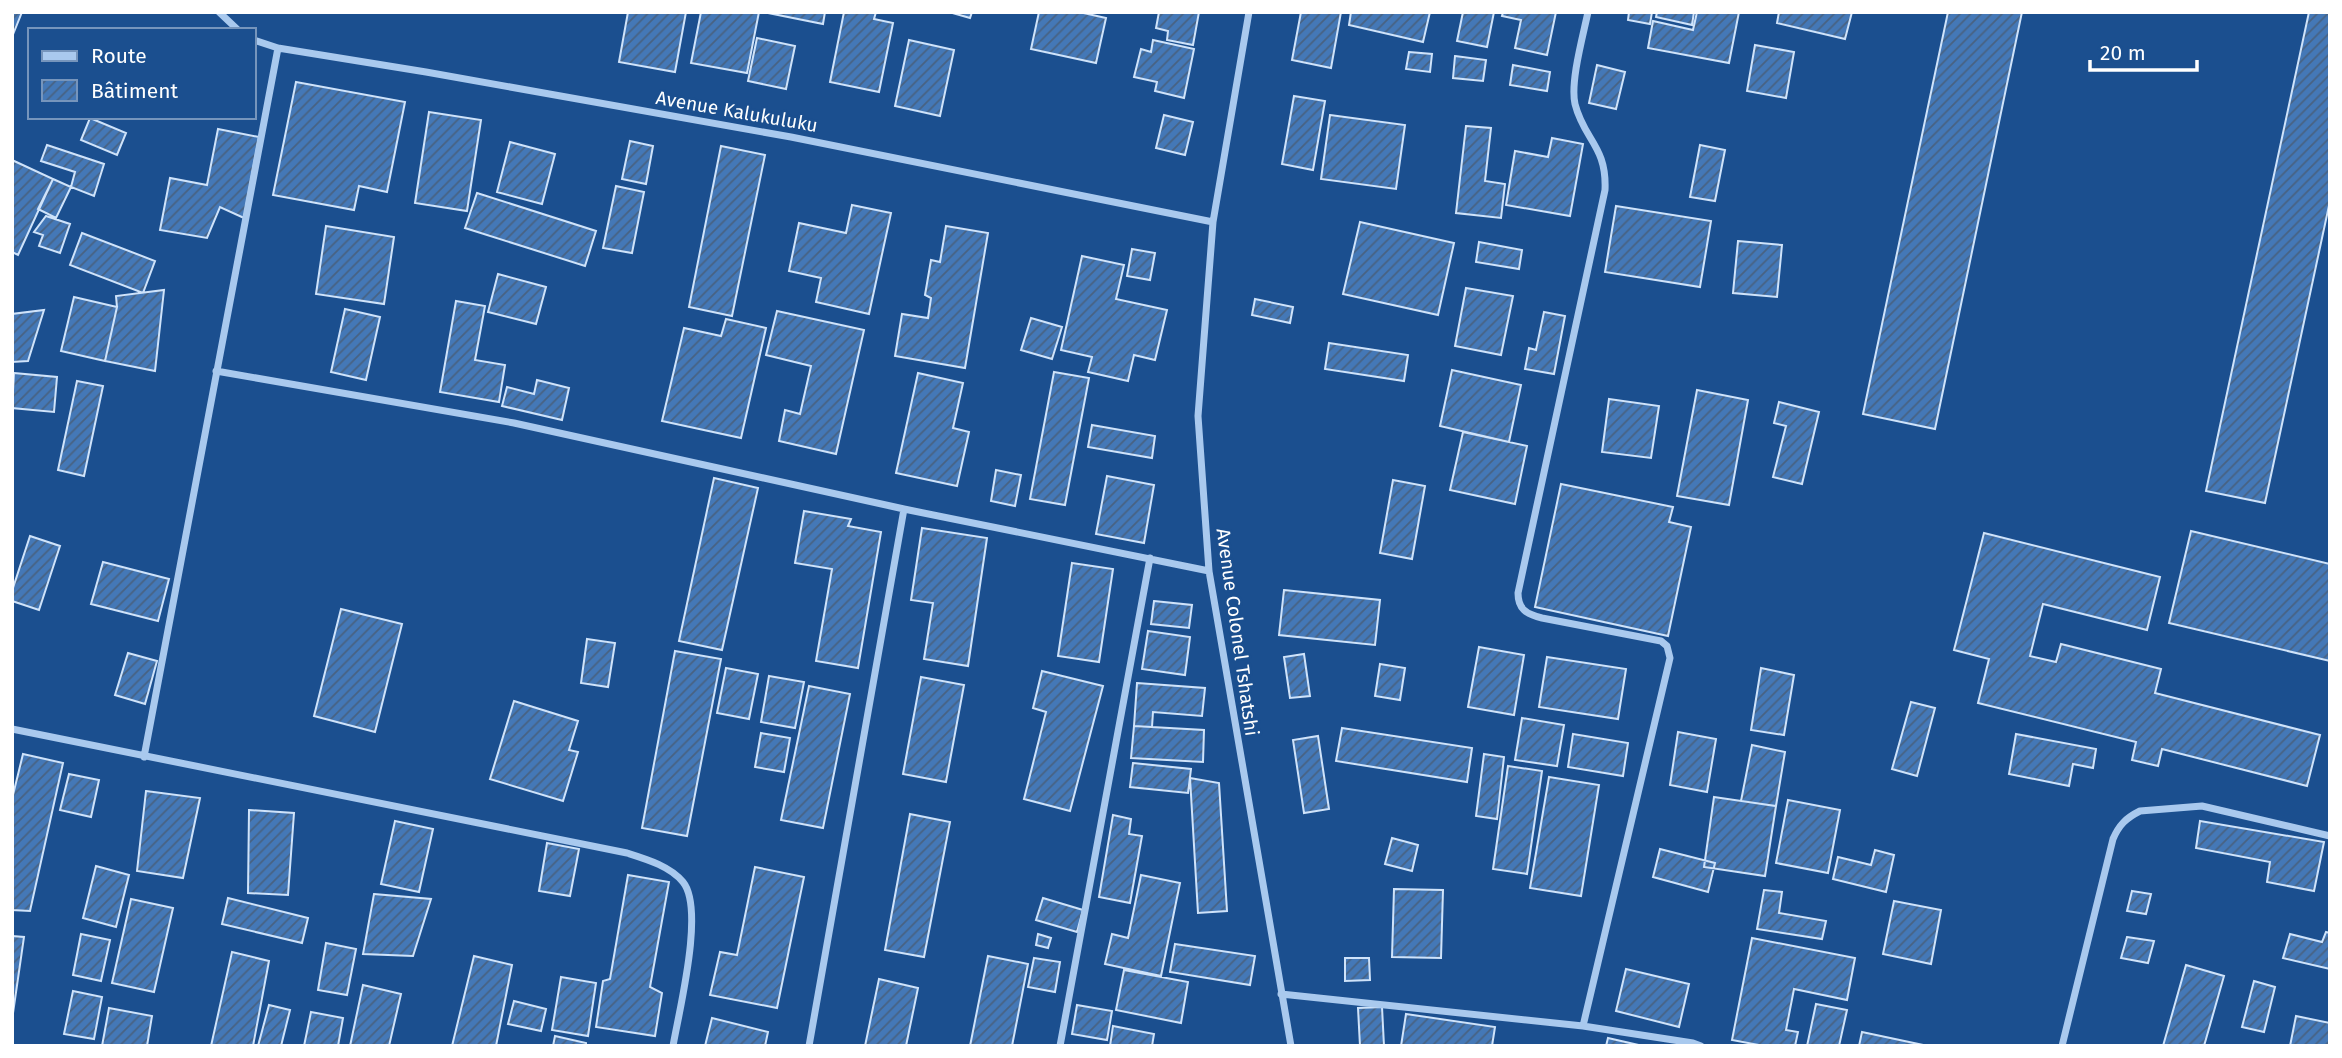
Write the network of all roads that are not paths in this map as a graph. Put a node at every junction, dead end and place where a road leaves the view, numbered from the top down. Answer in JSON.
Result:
{"nodes":[{"id":1,"x":219,"y":12,"type":"edge"},
{"id":2,"x":1250,"y":12,"type":"edge"},
{"id":3,"x":1588,"y":12,"type":"edge"},
{"id":4,"x":236,"y":28,"type":"edge"},
{"id":5,"x":256,"y":41,"type":"edge"},
{"id":6,"x":278,"y":48,"type":"junction"},
{"id":7,"x":1213,"y":222,"type":"junction"},
{"id":8,"x":216,"y":371,"type":"junction"},
{"id":9,"x":904,"y":509,"type":"junction"},
{"id":10,"x":1150,"y":558,"type":"junction"},
{"id":11,"x":1209,"y":571,"type":"junction"},
{"id":12,"x":12,"y":729,"type":"edge"},
{"id":13,"x":144,"y":757,"type":"junction"},
{"id":14,"x":2330,"y":836,"type":"edge"},
{"id":15,"x":1281,"y":995,"type":"junction"},
{"id":16,"x":1583,"y":1026,"type":"junction"},
{"id":17,"x":673,"y":1046,"type":"edge"},
{"id":18,"x":809,"y":1046,"type":"edge"},
{"id":19,"x":1060,"y":1046,"type":"edge"},
{"id":20,"x":1292,"y":1046,"type":"edge"},
{"id":21,"x":1700,"y":1046,"type":"edge"},
{"id":22,"x":2062,"y":1046,"type":"edge"}],
"edges":[{"from":1,"to":4,"type":"street"},
{"from":2,"to":7,"type":"street","name":"Avenue Colonel Tshatshi"},
{"from":3,"to":16,"type":"street"},
{"from":5,"to":6,"type":"street","name":"Avenue Kalukuluku"},
{"from":6,"to":7,"type":"street","name":"Avenue Kalukuluku"},
{"from":6,"to":8,"type":"street"},
{"from":7,"to":11,"type":"street","name":"Avenue Colonel Tshatshi"},
{"from":8,"to":9,"type":"street"},
{"from":8,"to":13,"type":"street"},
{"from":9,"to":10,"type":"street"},
{"from":9,"to":18,"type":"street"},
{"from":10,"to":11,"type":"street"},
{"from":10,"to":19,"type":"street"},
{"from":11,"to":15,"type":"street","name":"Avenue Colonel Tshatshi"},
{"from":12,"to":13,"type":"street"},
{"from":13,"to":17,"type":"street"},
{"from":14,"to":22,"type":"street"},
{"from":15,"to":16,"type":"street"},
{"from":15,"to":20,"type":"street","name":"Avenue Colonel Tshatshi"},
{"from":16,"to":21,"type":"street"}]}
